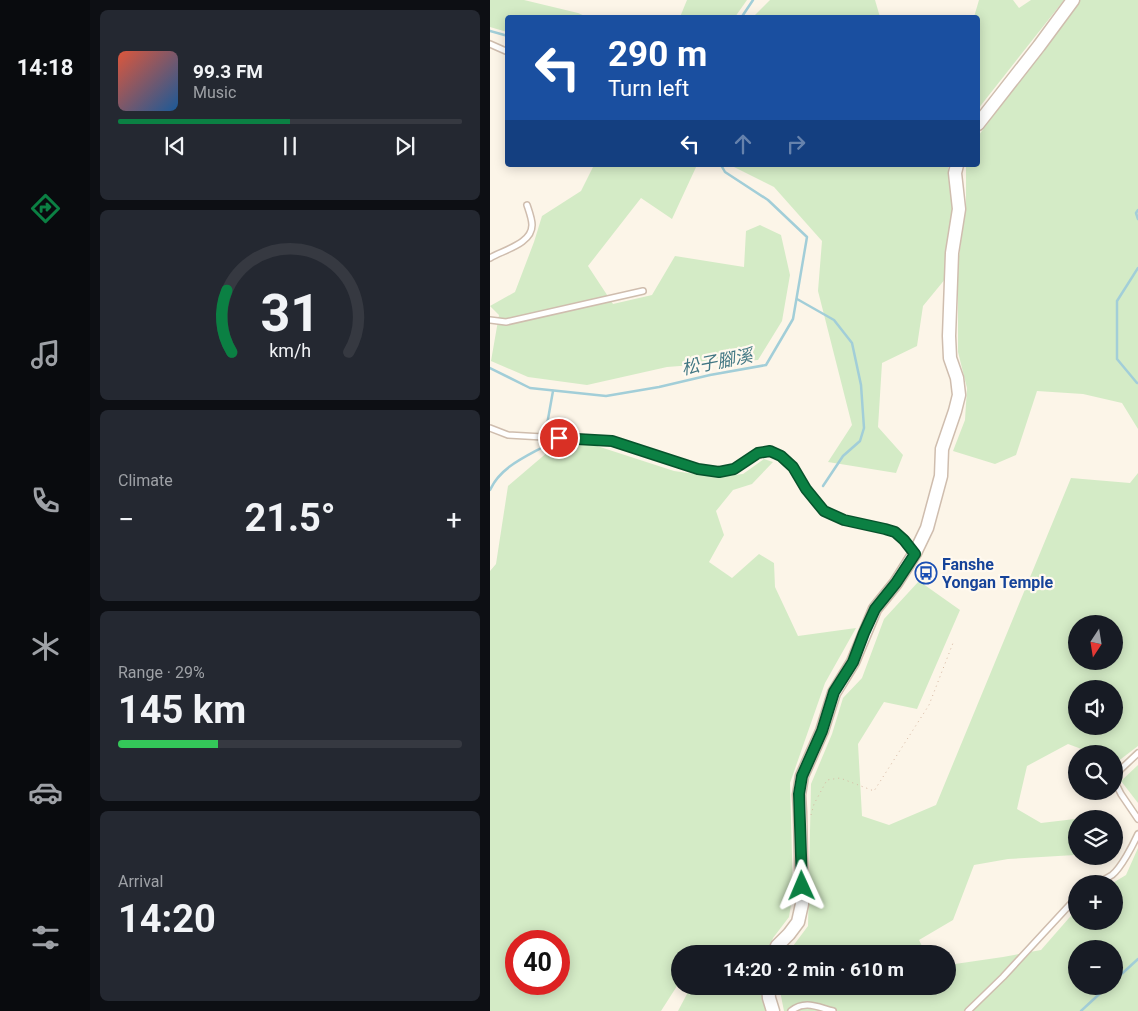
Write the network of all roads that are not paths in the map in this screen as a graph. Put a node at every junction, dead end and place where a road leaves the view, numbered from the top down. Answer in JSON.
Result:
{"nodes":[{"id":1,"x":1073,"y":0,"type":"edge"},
{"id":2,"x":490,"y":44,"type":"edge"},
{"id":3,"x":505,"y":51,"type":"edge"},
{"id":4,"x":980,"y":121,"type":"edge"},
{"id":5,"x":956,"y":167,"type":"edge"},
{"id":6,"x":527,"y":205,"type":"dead end"},
{"id":7,"x":490,"y":258,"type":"edge"},
{"id":8,"x":642,"y":292,"type":"dead end"},
{"id":9,"x":490,"y":321,"type":"edge"},
{"id":10,"x":490,"y":428,"type":"edge"},
{"id":11,"x":915,"y":554,"type":"junction"},
{"id":12,"x":1138,"y":753,"type":"edge"},
{"id":13,"x":1138,"y":819,"type":"edge"},
{"id":14,"x":1138,"y":834,"type":"edge"},
{"id":15,"x":1110,"y":875,"type":"edge"},
{"id":16,"x":1068,"y":907,"type":"edge"},
{"id":17,"x":778,"y":945,"type":"edge"},
{"id":18,"x":769,"y":995,"type":"edge"},
{"id":19,"x":773,"y":1011,"type":"edge"},
{"id":20,"x":791,"y":1011,"type":"edge"},
{"id":21,"x":833,"y":1011,"type":"edge"},
{"id":22,"x":968,"y":1011,"type":"edge"}],
"edges":[{"from":1,"to":4,"type":"street"},
{"from":2,"to":3,"type":"lane"},
{"from":5,"to":11,"type":"street"},
{"from":6,"to":7,"type":"lane"},
{"from":8,"to":9,"type":"lane"},
{"from":10,"to":11,"type":"lane"},
{"from":11,"to":17,"type":"street"},
{"from":12,"to":13,"type":"lane"},
{"from":14,"to":15,"type":"lane"},
{"from":16,"to":22,"type":"lane"},
{"from":18,"to":19,"type":"street"},
{"from":20,"to":21,"type":"lane"}]}
